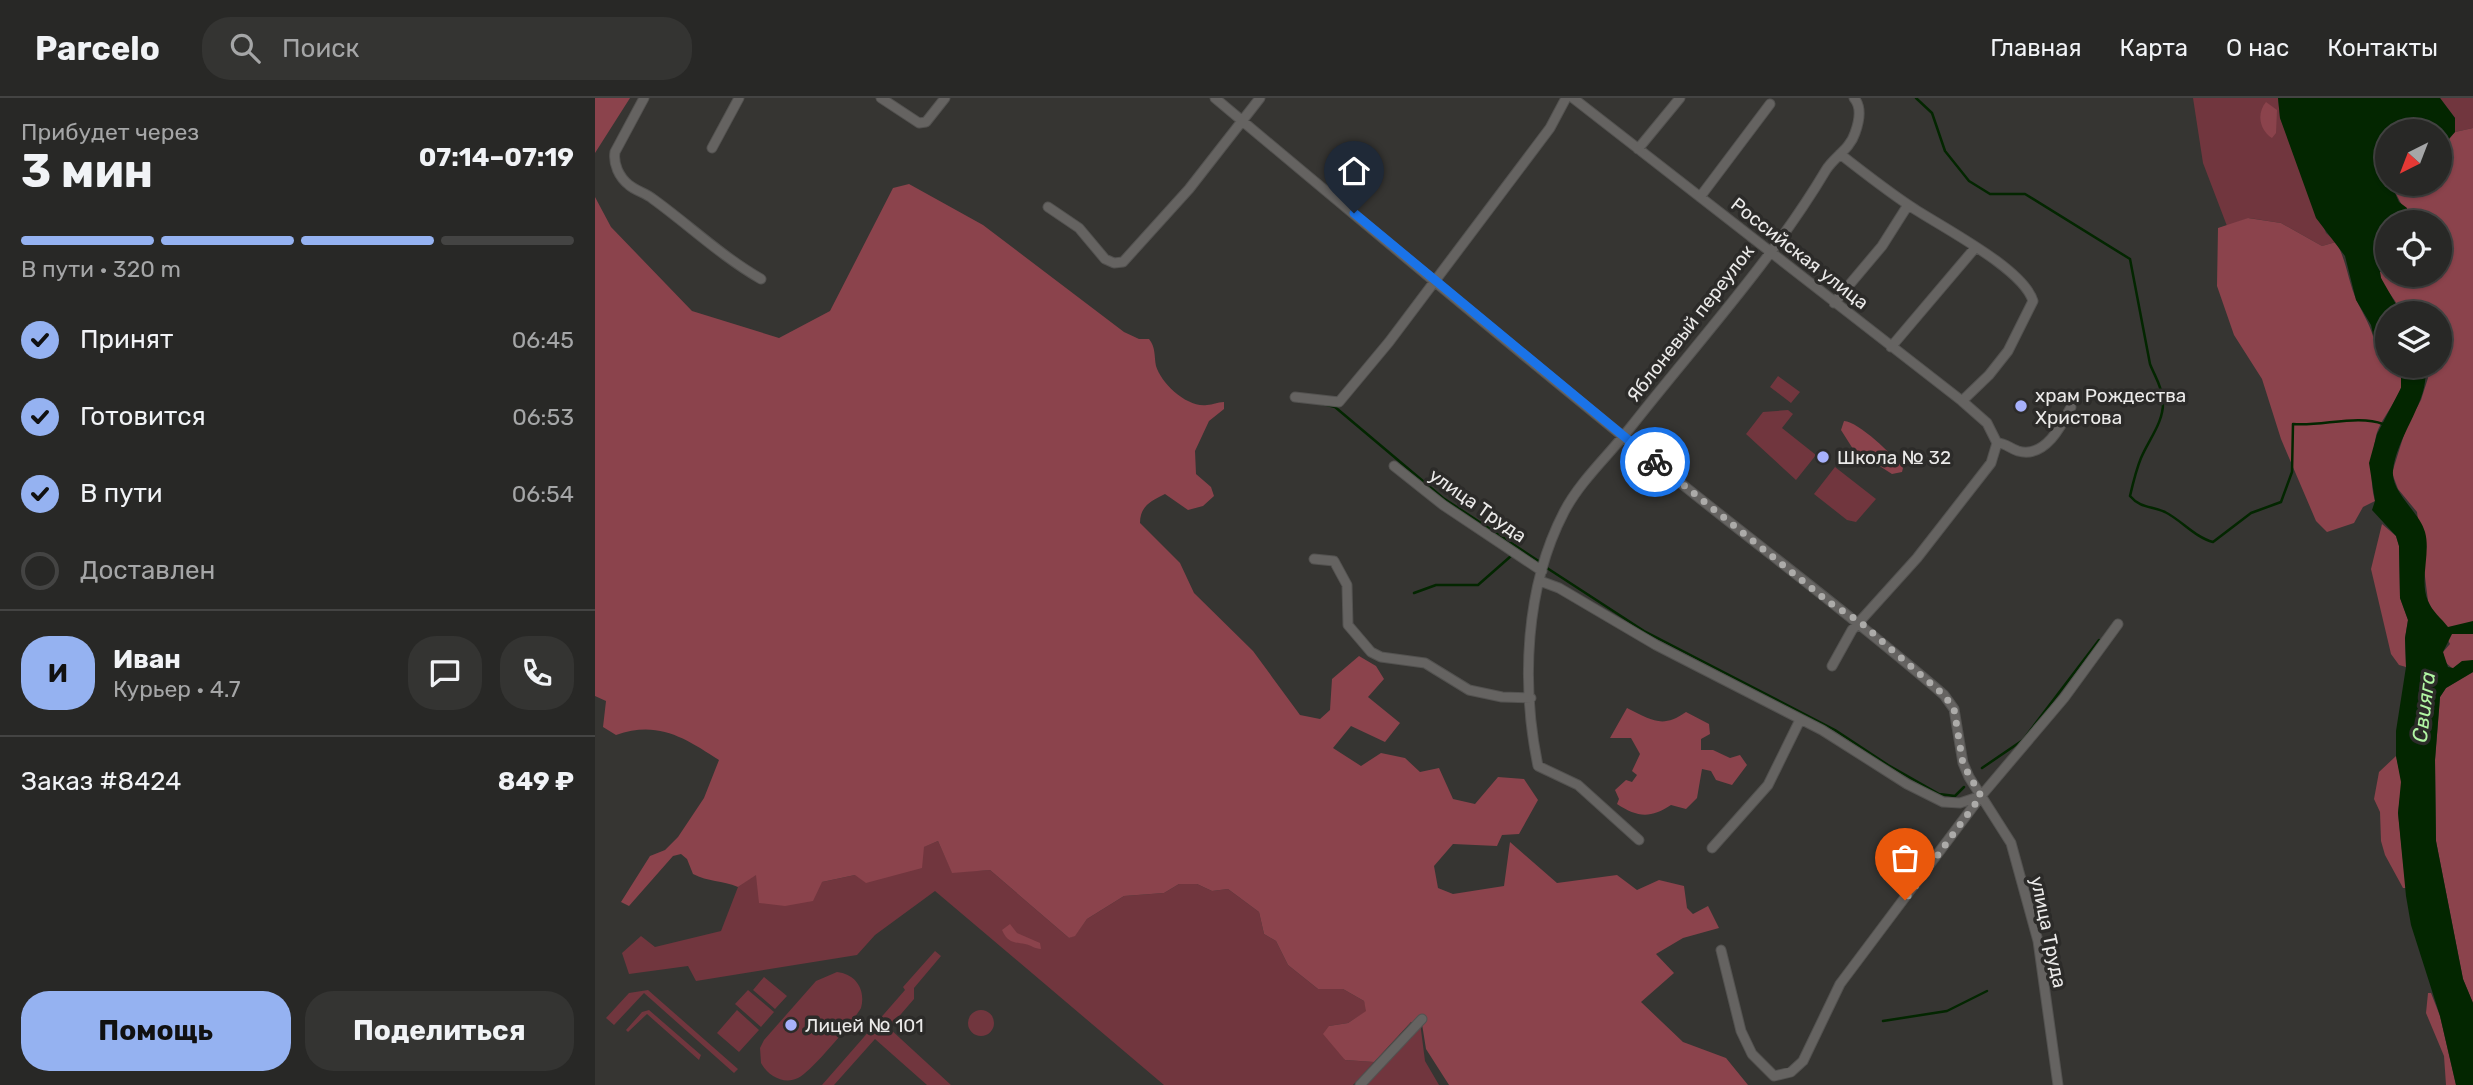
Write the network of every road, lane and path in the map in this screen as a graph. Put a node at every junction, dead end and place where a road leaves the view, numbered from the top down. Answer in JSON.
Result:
{"nodes":[{"id":1,"x":644,"y":98,"type":"edge"},
{"id":2,"x":739,"y":98,"type":"edge"},
{"id":3,"x":881,"y":98,"type":"edge"},
{"id":4,"x":945,"y":98,"type":"edge"},
{"id":5,"x":1215,"y":98,"type":"edge"},
{"id":6,"x":1260,"y":98,"type":"edge"},
{"id":7,"x":1566,"y":98,"type":"edge"},
{"id":8,"x":1573,"y":98,"type":"edge"},
{"id":9,"x":1680,"y":98,"type":"edge"},
{"id":10,"x":1854,"y":98,"type":"edge"},
{"id":11,"x":1770,"y":104,"type":"dead end"},
{"id":12,"x":1243,"y":121,"type":"junction"},
{"id":13,"x":712,"y":148,"type":"dead end"},
{"id":14,"x":1638,"y":149,"type":"junction"},
{"id":15,"x":1840,"y":154,"type":"junction"},
{"id":16,"x":1700,"y":197,"type":"junction"},
{"id":17,"x":1908,"y":205,"type":"junction"},
{"id":18,"x":1048,"y":207,"type":"dead end"},
{"id":19,"x":1975,"y":248,"type":"junction"},
{"id":20,"x":1770,"y":250,"type":"junction"},
{"id":21,"x":761,"y":279,"type":"dead end"},
{"id":22,"x":1435,"y":280,"type":"junction"},
{"id":23,"x":1834,"y":303,"type":"junction"},
{"id":24,"x":1891,"y":347,"type":"junction"},
{"id":25,"x":1295,"y":397,"type":"dead end"},
{"id":26,"x":1962,"y":401,"type":"junction"},
{"id":27,"x":2071,"y":407,"type":"dead end"},
{"id":28,"x":1623,"y":436,"type":"junction"},
{"id":29,"x":1997,"y":443,"type":"junction"},
{"id":30,"x":1394,"y":466,"type":"dead end"},
{"id":31,"x":1314,"y":559,"type":"dead end"},
{"id":32,"x":1542,"y":570,"type":"junction"},
{"id":33,"x":1540,"y":581,"type":"junction"},
{"id":34,"x":1860,"y":622,"type":"junction"},
{"id":35,"x":2118,"y":624,"type":"dead end"},
{"id":36,"x":1832,"y":666,"type":"dead end"},
{"id":37,"x":1531,"y":698,"type":"junction"},
{"id":38,"x":1800,"y":720,"type":"junction"},
{"id":39,"x":1981,"y":796,"type":"junction"},
{"id":40,"x":1640,"y":840,"type":"dead end"},
{"id":41,"x":1713,"y":848,"type":"dead end"},
{"id":42,"x":1721,"y":950,"type":"dead end"},
{"id":43,"x":1422,"y":1019,"type":"dead end"},
{"id":44,"x":1360,"y":1085,"type":"edge"},
{"id":45,"x":2058,"y":1085,"type":"edge"}],
"edges":[{"from":1,"to":21,"type":"street"},
{"from":2,"to":13,"type":"street"},
{"from":3,"to":4,"type":"street"},
{"from":5,"to":12,"type":"street"},
{"from":6,"to":12,"type":"street"},
{"from":7,"to":22,"type":"street"},
{"from":8,"to":14,"type":"street","name":"Российская улица"},
{"from":9,"to":14,"type":"street"},
{"from":10,"to":15,"type":"street","name":"Яблоневый переулок"},
{"from":11,"to":16,"type":"street"},
{"from":12,"to":18,"type":"street"},
{"from":12,"to":22,"type":"street"},
{"from":14,"to":16,"type":"street","name":"Российская улица"},
{"from":15,"to":17,"type":"street"},
{"from":15,"to":20,"type":"street","name":"Яблоневый переулок"},
{"from":16,"to":20,"type":"street","name":"Российская улица"},
{"from":17,"to":19,"type":"street"},
{"from":17,"to":23,"type":"street"},
{"from":19,"to":24,"type":"street"},
{"from":19,"to":26,"type":"street"},
{"from":20,"to":23,"type":"street","name":"Российская улица"},
{"from":20,"to":28,"type":"street","name":"Яблоневый переулок"},
{"from":22,"to":25,"type":"street"},
{"from":22,"to":28,"type":"street"},
{"from":23,"to":24,"type":"street","name":"Российская улица"},
{"from":24,"to":26,"type":"street","name":"Российская улица"},
{"from":26,"to":29,"type":"street","name":"Российская улица"},
{"from":27,"to":29,"type":"street"},
{"from":28,"to":32,"type":"street","name":"Яблоневый переулок"},
{"from":28,"to":34,"type":"street"},
{"from":29,"to":34,"type":"street"},
{"from":30,"to":32,"type":"street","name":"улица Труда"},
{"from":31,"to":37,"type":"street"},
{"from":32,"to":33,"type":"street","name":"Яблоневый переулок"},
{"from":33,"to":37,"type":"street","name":"Яблоневый переулок"},
{"from":33,"to":38,"type":"street"},
{"from":34,"to":36,"type":"street"},
{"from":34,"to":39,"type":"street","name":"улица Труда"},
{"from":35,"to":39,"type":"street"},
{"from":37,"to":40,"type":"street","name":"Яблоневый переулок"},
{"from":38,"to":39,"type":"street"},
{"from":38,"to":41,"type":"street"},
{"from":39,"to":42,"type":"street"},
{"from":39,"to":45,"type":"street","name":"улица Труда"},
{"from":43,"to":44,"type":"street"}]}
